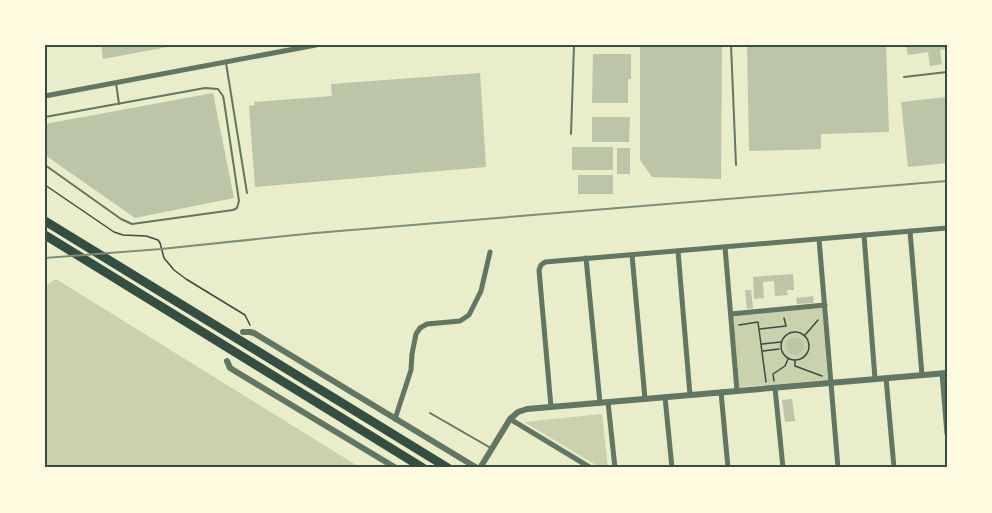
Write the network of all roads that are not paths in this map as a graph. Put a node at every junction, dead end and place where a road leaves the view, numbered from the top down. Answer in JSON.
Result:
{"nodes":[{"id":1,"x":316,"y":45,"type":"edge"},
{"id":2,"x":574,"y":45,"type":"edge"},
{"id":3,"x":731,"y":45,"type":"edge"},
{"id":4,"x":226,"y":61,"type":"junction"},
{"id":5,"x":947,"y":72,"type":"edge"},
{"id":6,"x":904,"y":77,"type":"dead end"},
{"id":7,"x":115,"y":82,"type":"junction"},
{"id":8,"x":45,"y":96,"type":"edge"},
{"id":9,"x":119,"y":104,"type":"junction"},
{"id":10,"x":45,"y":117,"type":"edge"},
{"id":11,"x":571,"y":134,"type":"dead end"},
{"id":12,"x":45,"y":165,"type":"edge"},
{"id":13,"x":736,"y":165,"type":"dead end"},
{"id":14,"x":247,"y":193,"type":"dead end"},
{"id":15,"x":45,"y":221,"type":"edge"},
{"id":16,"x":947,"y":228,"type":"edge"},
{"id":17,"x":910,"y":231,"type":"junction"},
{"id":18,"x":864,"y":235,"type":"junction"},
{"id":19,"x":47,"y":237,"type":"edge"},
{"id":20,"x":819,"y":239,"type":"junction"},
{"id":21,"x":725,"y":247,"type":"junction"},
{"id":22,"x":678,"y":251,"type":"junction"},
{"id":23,"x":490,"y":252,"type":"dead end"},
{"id":24,"x":632,"y":255,"type":"junction"},
{"id":25,"x":586,"y":258,"type":"junction"},
{"id":26,"x":825,"y":304,"type":"junction"},
{"id":27,"x":731,"y":314,"type":"junction"},
{"id":28,"x":246,"y":332,"type":"road end"},
{"id":29,"x":227,"y":361,"type":"dead end"},
{"id":30,"x":944,"y":373,"type":"edge"},
{"id":31,"x":922,"y":375,"type":"junction"},
{"id":32,"x":886,"y":378,"type":"junction"},
{"id":33,"x":876,"y":379,"type":"junction"},
{"id":34,"x":828,"y":380,"type":"junction"},
{"id":35,"x":775,"y":385,"type":"junction"},
{"id":36,"x":737,"y":391,"type":"junction"},
{"id":37,"x":721,"y":392,"type":"junction"},
{"id":38,"x":690,"y":395,"type":"junction"},
{"id":39,"x":665,"y":397,"type":"junction"},
{"id":40,"x":645,"y":399,"type":"junction"},
{"id":41,"x":608,"y":402,"type":"junction"},
{"id":42,"x":600,"y":403,"type":"junction"},
{"id":43,"x":551,"y":407,"type":"junction"},
{"id":44,"x":430,"y":413,"type":"dead end"},
{"id":45,"x":395,"y":419,"type":"junction"},
{"id":46,"x":510,"y":419,"type":"junction"},
{"id":47,"x":947,"y":434,"type":"edge"},
{"id":48,"x":492,"y":448,"type":"junction"},
{"id":49,"x":396,"y":468,"type":"edge"},
{"id":50,"x":423,"y":468,"type":"edge"},
{"id":51,"x":448,"y":468,"type":"edge"},
{"id":52,"x":479,"y":468,"type":"edge"},
{"id":53,"x":591,"y":468,"type":"edge"},
{"id":54,"x":615,"y":468,"type":"edge"},
{"id":55,"x":672,"y":468,"type":"edge"},
{"id":56,"x":728,"y":468,"type":"edge"},
{"id":57,"x":783,"y":468,"type":"edge"},
{"id":58,"x":838,"y":468,"type":"edge"},
{"id":59,"x":894,"y":468,"type":"edge"}],
"edges":[{"from":1,"to":4,"type":"street"},
{"from":2,"to":11,"type":"lane"},
{"from":3,"to":13,"type":"lane"},
{"from":4,"to":7,"type":"street"},
{"from":4,"to":14,"type":"lane"},
{"from":5,"to":6,"type":"lane"},
{"from":7,"to":8,"type":"street"},
{"from":7,"to":9,"type":"lane"},
{"from":9,"to":10,"type":"lane"},
{"from":9,"to":12,"type":"lane"},
{"from":15,"to":51,"type":"highway"},
{"from":16,"to":17,"type":"street"},
{"from":17,"to":18,"type":"street"},
{"from":17,"to":31,"type":"street"},
{"from":18,"to":20,"type":"street"},
{"from":18,"to":33,"type":"street"},
{"from":19,"to":50,"type":"highway"},
{"from":20,"to":21,"type":"street"},
{"from":20,"to":26,"type":"street"},
{"from":21,"to":22,"type":"street"},
{"from":21,"to":27,"type":"street"},
{"from":22,"to":24,"type":"street"},
{"from":22,"to":38,"type":"street"},
{"from":23,"to":45,"type":"street"},
{"from":24,"to":25,"type":"street"},
{"from":24,"to":40,"type":"street"},
{"from":25,"to":42,"type":"street"},
{"from":25,"to":43,"type":"street"},
{"from":26,"to":27,"type":"street"},
{"from":26,"to":34,"type":"street"},
{"from":27,"to":36,"type":"street"},
{"from":28,"to":45,"type":"street"},
{"from":29,"to":49,"type":"street"},
{"from":30,"to":31,"type":"street"},
{"from":30,"to":47,"type":"street"},
{"from":31,"to":32,"type":"street"},
{"from":32,"to":33,"type":"street"},
{"from":32,"to":59,"type":"street"},
{"from":33,"to":34,"type":"street"},
{"from":34,"to":35,"type":"street"},
{"from":34,"to":58,"type":"street"},
{"from":35,"to":36,"type":"street"},
{"from":35,"to":57,"type":"street"},
{"from":36,"to":37,"type":"street"},
{"from":37,"to":38,"type":"street"},
{"from":37,"to":56,"type":"street"},
{"from":38,"to":39,"type":"street"},
{"from":39,"to":40,"type":"street"},
{"from":39,"to":55,"type":"street"},
{"from":40,"to":41,"type":"street"},
{"from":41,"to":42,"type":"street"},
{"from":41,"to":54,"type":"street"},
{"from":42,"to":43,"type":"street"},
{"from":43,"to":46,"type":"street"},
{"from":44,"to":48,"type":"lane"},
{"from":45,"to":52,"type":"street"},
{"from":46,"to":48,"type":"street"},
{"from":46,"to":53,"type":"street"},
{"from":48,"to":52,"type":"street"}]}
